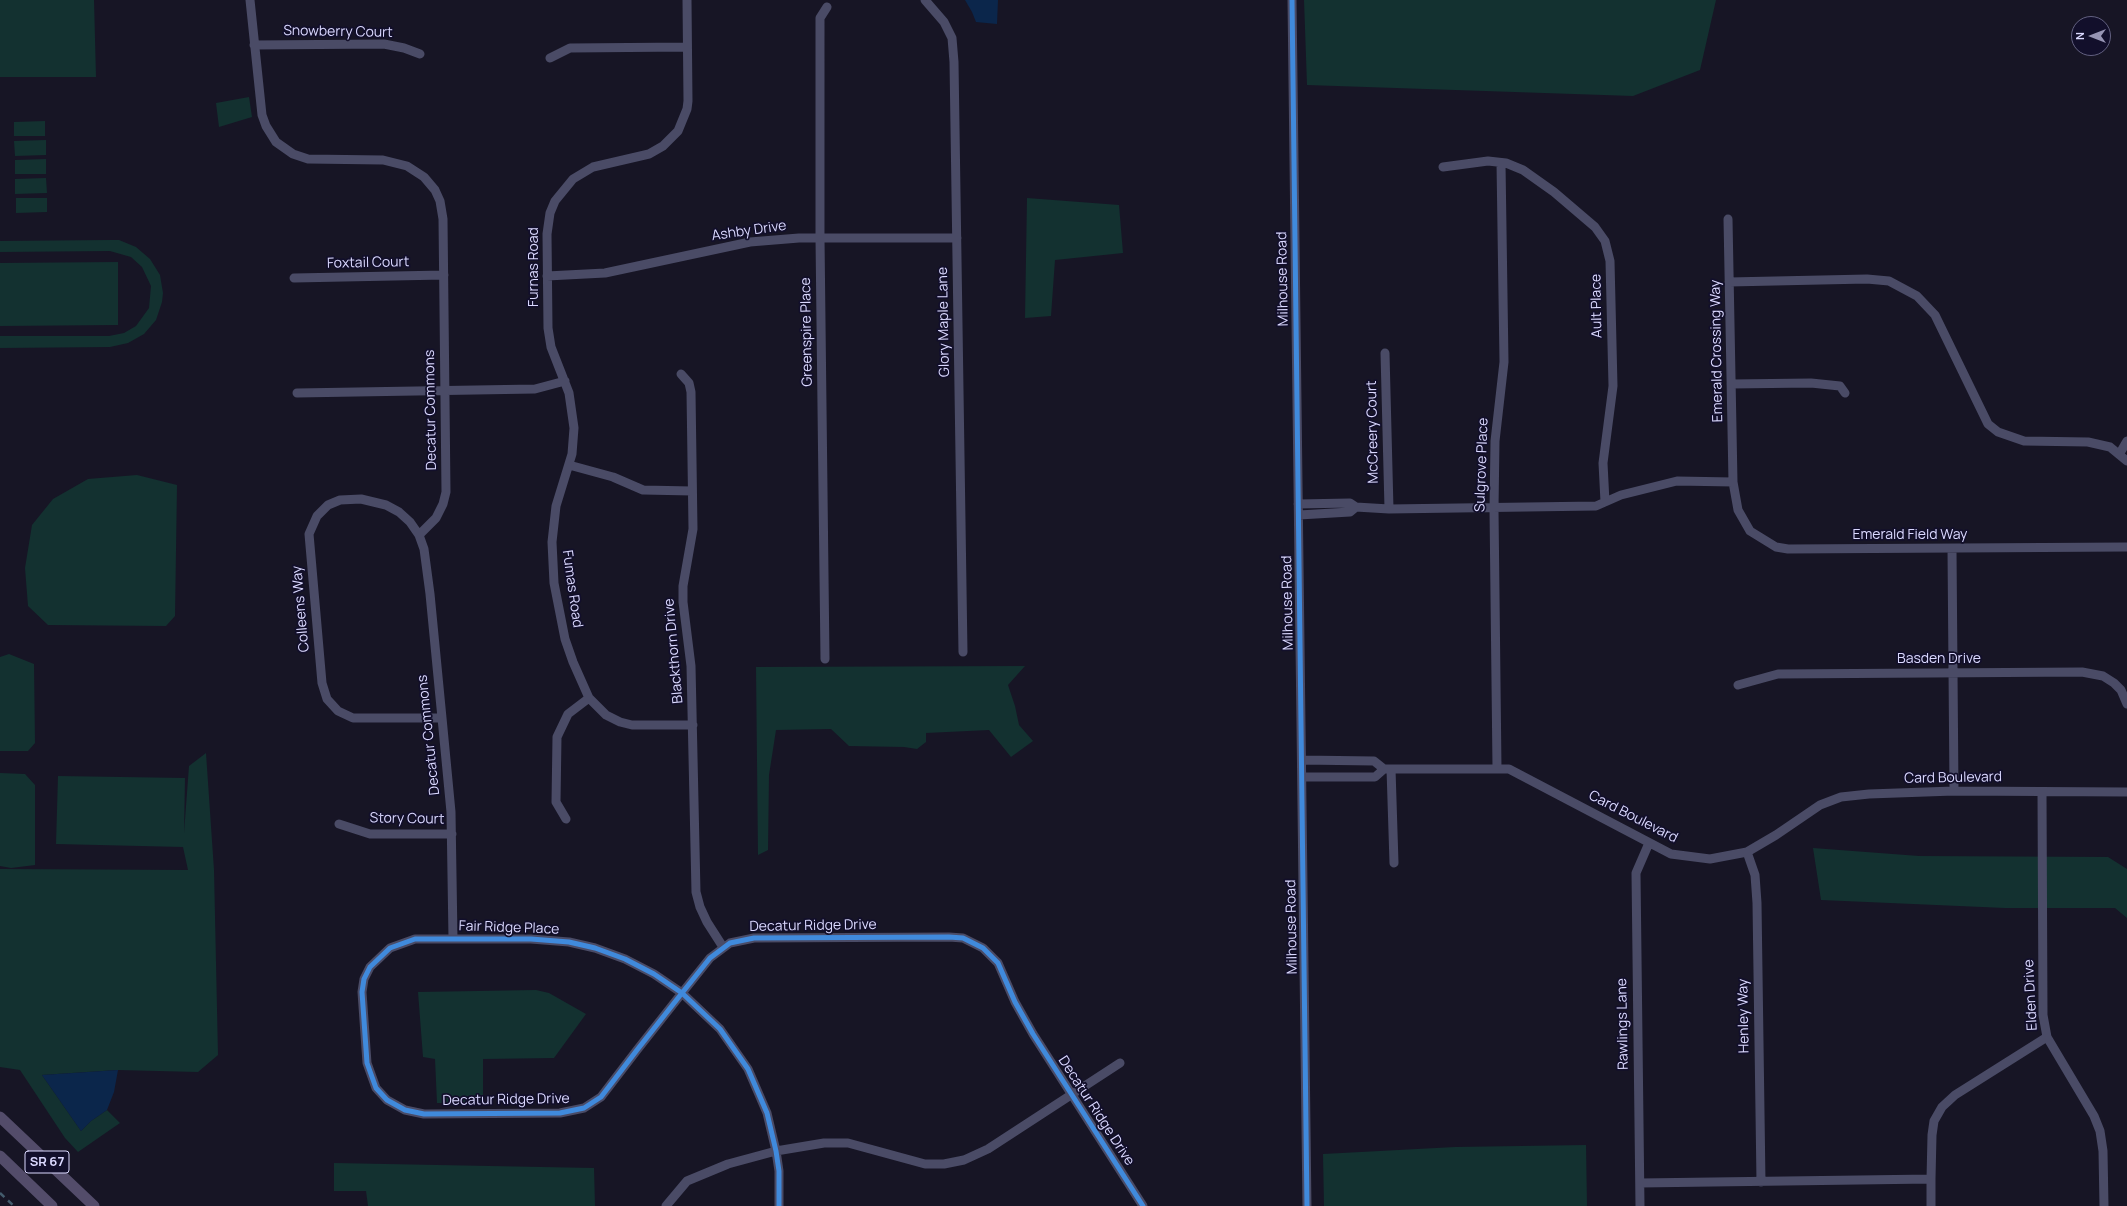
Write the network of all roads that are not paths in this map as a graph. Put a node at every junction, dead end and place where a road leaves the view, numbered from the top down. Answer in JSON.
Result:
{"nodes":[{"id":1,"x":250,"y":0,"type":"edge"},
{"id":2,"x":686,"y":0,"type":"edge"},
{"id":3,"x":925,"y":0,"type":"edge"},
{"id":4,"x":1292,"y":0,"type":"edge"},
{"id":5,"x":827,"y":7,"type":"dead end"},
{"id":6,"x":254,"y":45,"type":"junction"},
{"id":7,"x":687,"y":47,"type":"junction"},
{"id":8,"x":420,"y":54,"type":"dead end"},
{"id":9,"x":550,"y":58,"type":"dead end"},
{"id":10,"x":1501,"y":163,"type":"junction"},
{"id":11,"x":1443,"y":167,"type":"dead end"},
{"id":12,"x":1728,"y":219,"type":"dead end"},
{"id":13,"x":820,"y":238,"type":"junction"},
{"id":14,"x":957,"y":238,"type":"junction"},
{"id":15,"x":444,"y":275,"type":"junction"},
{"id":16,"x":547,"y":276,"type":"junction"},
{"id":17,"x":294,"y":278,"type":"dead end"},
{"id":18,"x":1729,"y":282,"type":"junction"},
{"id":19,"x":1385,"y":353,"type":"dead end"},
{"id":20,"x":681,"y":374,"type":"dead end"},
{"id":21,"x":565,"y":381,"type":"junction"},
{"id":22,"x":1731,"y":384,"type":"junction"},
{"id":23,"x":445,"y":390,"type":"junction"},
{"id":24,"x":297,"y":393,"type":"dead end"},
{"id":25,"x":1845,"y":393,"type":"dead end"},
{"id":26,"x":2127,"y":441,"type":"edge"},
{"id":27,"x":2120,"y":453,"type":"junction"},
{"id":28,"x":2127,"y":461,"type":"edge"},
{"id":29,"x":569,"y":465,"type":"junction"},
{"id":30,"x":1734,"y":482,"type":"junction"},
{"id":31,"x":692,"y":491,"type":"junction"},
{"id":32,"x":1605,"y":502,"type":"junction"},
{"id":33,"x":1298,"y":504,"type":"junction"},
{"id":34,"x":1356,"y":507,"type":"junction"},
{"id":35,"x":1494,"y":508,"type":"junction"},
{"id":36,"x":1389,"y":509,"type":"junction"},
{"id":37,"x":1299,"y":515,"type":"junction"},
{"id":38,"x":419,"y":535,"type":"junction"},
{"id":39,"x":2127,"y":547,"type":"edge"},
{"id":40,"x":1952,"y":549,"type":"junction"},
{"id":41,"x":963,"y":652,"type":"dead end"},
{"id":42,"x":825,"y":659,"type":"dead end"},
{"id":43,"x":1953,"y":674,"type":"junction"},
{"id":44,"x":1738,"y":685,"type":"dead end"},
{"id":45,"x":589,"y":698,"type":"junction"},
{"id":46,"x":2127,"y":704,"type":"edge"},
{"id":47,"x":442,"y":718,"type":"junction"},
{"id":48,"x":693,"y":725,"type":"junction"},
{"id":49,"x":1302,"y":760,"type":"junction"},
{"id":50,"x":1497,"y":768,"type":"junction"},
{"id":51,"x":1387,"y":769,"type":"junction"},
{"id":52,"x":1302,"y":777,"type":"junction"},
{"id":53,"x":1954,"y":791,"type":"junction"},
{"id":54,"x":2042,"y":792,"type":"junction"},
{"id":55,"x":2127,"y":792,"type":"edge"},
{"id":56,"x":566,"y":819,"type":"dead end"},
{"id":57,"x":339,"y":824,"type":"dead end"},
{"id":58,"x":452,"y":834,"type":"junction"},
{"id":59,"x":1649,"y":843,"type":"junction"},
{"id":60,"x":1746,"y":852,"type":"junction"},
{"id":61,"x":1394,"y":863,"type":"dead end"},
{"id":62,"x":453,"y":939,"type":"junction"},
{"id":63,"x":723,"y":947,"type":"junction"},
{"id":64,"x":682,"y":993,"type":"junction"},
{"id":65,"x":2047,"y":1037,"type":"junction"},
{"id":66,"x":1120,"y":1063,"type":"dead end"},
{"id":67,"x":375,"y":1085,"type":"joint"},
{"id":68,"x":1072,"y":1094,"type":"junction"},
{"id":69,"x":0,"y":1117,"type":"edge"},
{"id":70,"x":776,"y":1151,"type":"junction"},
{"id":71,"x":0,"y":1156,"type":"edge"},
{"id":72,"x":1931,"y":1179,"type":"junction"},
{"id":73,"x":1761,"y":1182,"type":"junction"},
{"id":74,"x":1640,"y":1183,"type":"junction"},
{"id":75,"x":52,"y":1206,"type":"edge"},
{"id":76,"x":94,"y":1206,"type":"edge"},
{"id":77,"x":666,"y":1206,"type":"edge"},
{"id":78,"x":779,"y":1206,"type":"edge"},
{"id":79,"x":1143,"y":1206,"type":"edge"},
{"id":80,"x":1307,"y":1206,"type":"edge"},
{"id":81,"x":1640,"y":1206,"type":"edge"},
{"id":82,"x":1931,"y":1206,"type":"edge"},
{"id":83,"x":2104,"y":1206,"type":"edge"}],
"edges":[{"from":1,"to":6,"type":"street","name":"Decatur Commons"},
{"from":2,"to":7,"type":"street","name":"Furnas Road"},
{"from":3,"to":14,"type":"street","name":"Glory Maple Lane"},
{"from":4,"to":33,"type":"street","name":"Milhouse Road"},
{"from":5,"to":13,"type":"street","name":"Greenspire Place"},
{"from":6,"to":8,"type":"street","name":"Snowberry Court"},
{"from":6,"to":15,"type":"street","name":"Decatur Commons"},
{"from":7,"to":9,"type":"street"},
{"from":7,"to":16,"type":"street","name":"Furnas Road"},
{"from":10,"to":11,"type":"street","name":"Ault Place"},
{"from":10,"to":32,"type":"street","name":"Ault Place"},
{"from":10,"to":35,"type":"street","name":"Sulgrove Place"},
{"from":12,"to":18,"type":"street","name":"Emerald Crossing Way"},
{"from":13,"to":14,"type":"street","name":"Ashby Drive"},
{"from":13,"to":16,"type":"street","name":"Ashby Drive"},
{"from":13,"to":42,"type":"street","name":"Greenspire Place"},
{"from":14,"to":41,"type":"street","name":"Glory Maple Lane"},
{"from":15,"to":17,"type":"street","name":"Foxtail Court"},
{"from":15,"to":23,"type":"street","name":"Decatur Commons"},
{"from":16,"to":21,"type":"street","name":"Furnas Road"},
{"from":18,"to":22,"type":"street","name":"Emerald Crossing Way"},
{"from":18,"to":27,"type":"street"},
{"from":19,"to":36,"type":"street","name":"McCreery Court"},
{"from":20,"to":31,"type":"street","name":"Blackthorn Drive"},
{"from":21,"to":23,"type":"street"},
{"from":21,"to":29,"type":"street","name":"Furnas Road"},
{"from":22,"to":25,"type":"street"},
{"from":22,"to":30,"type":"street","name":"Emerald Crossing Way"},
{"from":23,"to":24,"type":"street"},
{"from":23,"to":38,"type":"street","name":"Decatur Commons"},
{"from":26,"to":27,"type":"street"},
{"from":27,"to":28,"type":"street"},
{"from":29,"to":31,"type":"street"},
{"from":29,"to":45,"type":"street","name":"Fumas Road"},
{"from":30,"to":32,"type":"street"},
{"from":30,"to":40,"type":"street","name":"Emerald Field Way"},
{"from":31,"to":48,"type":"street","name":"Blackthorn Drive"},
{"from":32,"to":35,"type":"street"},
{"from":33,"to":34,"type":"street"},
{"from":33,"to":37,"type":"street","name":"Milhouse Road"},
{"from":34,"to":36,"type":"street"},
{"from":34,"to":37,"type":"street"},
{"from":35,"to":36,"type":"street"},
{"from":35,"to":50,"type":"street","name":"Sulgrove Place"},
{"from":37,"to":49,"type":"street","name":"Milhouse Road"},
{"from":38,"to":47,"type":"street","name":"Decatur Commons"},
{"from":38,"to":47,"type":"street","name":"Colleens Way"},
{"from":39,"to":40,"type":"street","name":"Emerald Field Way"},
{"from":40,"to":43,"type":"street"},
{"from":43,"to":44,"type":"street","name":"Basden Drive"},
{"from":43,"to":46,"type":"street","name":"Basden Drive"},
{"from":43,"to":53,"type":"street"},
{"from":45,"to":48,"type":"street","name":"Fumas Road"},
{"from":45,"to":56,"type":"street"},
{"from":47,"to":58,"type":"street","name":"Decatur Commons"},
{"from":48,"to":63,"type":"street","name":"Blackthorn Drive"},
{"from":49,"to":51,"type":"street","name":"Card Boulevard"},
{"from":49,"to":52,"type":"street","name":"Milhouse Road"},
{"from":50,"to":51,"type":"street","name":"Card Boulevard"},
{"from":50,"to":59,"type":"street","name":"Card Boulevard"},
{"from":51,"to":52,"type":"street","name":"Card Boulevard"},
{"from":51,"to":61,"type":"street"},
{"from":52,"to":80,"type":"street","name":"Milhouse Road"},
{"from":53,"to":54,"type":"street","name":"Card Boulevard"},
{"from":53,"to":60,"type":"street","name":"Card Boulevard"},
{"from":54,"to":55,"type":"street","name":"Card Boulevard"},
{"from":54,"to":65,"type":"street","name":"Elden Drive"},
{"from":57,"to":58,"type":"street","name":"Story Court"},
{"from":58,"to":62,"type":"street","name":"Decatur Commons"},
{"from":59,"to":60,"type":"street","name":"Card Boulevard"},
{"from":59,"to":74,"type":"street","name":"Rawlings Lane"},
{"from":60,"to":73,"type":"street","name":"Henley Way"},
{"from":62,"to":64,"type":"street","name":"Fair Ridge Place"},
{"from":62,"to":67,"type":"street","name":"Fair Ridge Place"},
{"from":63,"to":64,"type":"street","name":"Decatur Ridge Drive"},
{"from":63,"to":68,"type":"street","name":"Decatur Ridge Drive"},
{"from":64,"to":67,"type":"street","name":"Decatur Ridge Drive"},
{"from":64,"to":70,"type":"street","name":"Fair Ridge Place"},
{"from":65,"to":72,"type":"street"},
{"from":65,"to":83,"type":"street","name":"Elden Drive"},
{"from":66,"to":68,"type":"street"},
{"from":68,"to":70,"type":"street"},
{"from":68,"to":79,"type":"street","name":"Decatur Ridge Drive"},
{"from":69,"to":76,"type":"main road","number":"SR 67"},
{"from":70,"to":77,"type":"street"},
{"from":70,"to":78,"type":"street","name":"Fair Ridge Place"},
{"from":71,"to":75,"type":"main road","number":"SR 67"},
{"from":72,"to":73,"type":"street"},
{"from":72,"to":82,"type":"street"},
{"from":73,"to":74,"type":"street"},
{"from":74,"to":81,"type":"street","name":"Rawlings Lane"}]}
